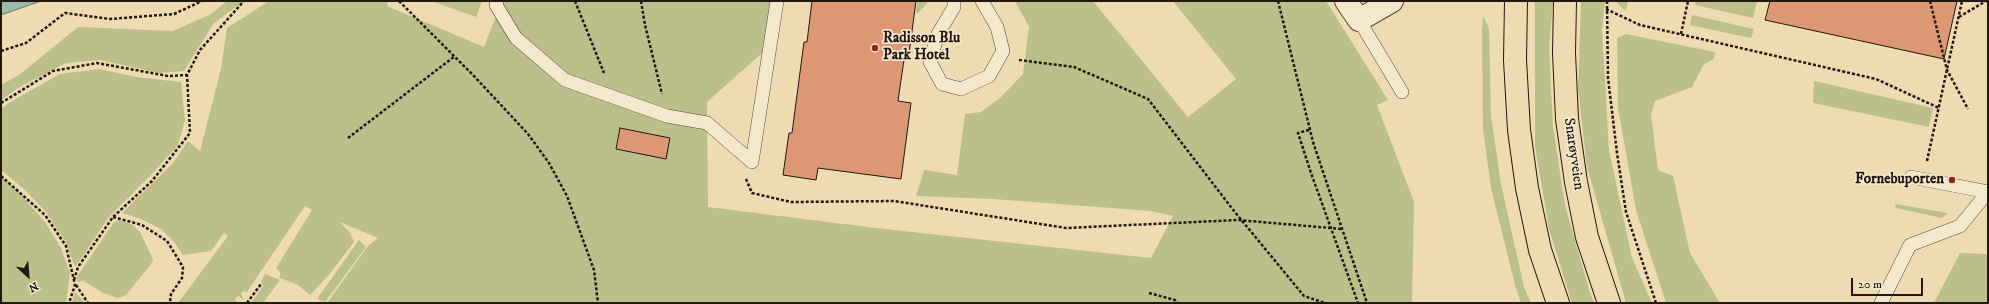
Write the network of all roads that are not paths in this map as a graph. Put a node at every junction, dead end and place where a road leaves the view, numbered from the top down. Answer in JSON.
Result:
{"nodes":[{"id":1,"x":497,"y":1,"type":"edge"},
{"id":2,"x":777,"y":1,"type":"edge"},
{"id":3,"x":954,"y":1,"type":"edge"},
{"id":4,"x":982,"y":1,"type":"edge"},
{"id":5,"x":1346,"y":1,"type":"edge"},
{"id":6,"x":1392,"y":1,"type":"edge"},
{"id":7,"x":1516,"y":1,"type":"edge"},
{"id":8,"x":1566,"y":1,"type":"edge"},
{"id":9,"x":1359,"y":20,"type":"junction"},
{"id":10,"x":1402,"y":92,"type":"dead end"},
{"id":11,"x":1917,"y":178,"type":"road end"},
{"id":12,"x":1988,"y":192,"type":"edge"},
{"id":13,"x":1558,"y":303,"type":"edge"},
{"id":14,"x":1609,"y":303,"type":"edge"},
{"id":15,"x":1882,"y":303,"type":"edge"}],
"edges":[{"from":1,"to":2,"type":"lane"},
{"from":3,"to":4,"type":"lane"},
{"from":5,"to":9,"type":"street"},
{"from":6,"to":9,"type":"street"},
{"from":7,"to":13,"type":"main road"},
{"from":8,"to":14,"type":"main road","name":"Snarøyveien"},
{"from":9,"to":10,"type":"lane"},
{"from":11,"to":12,"type":"lane"},
{"from":12,"to":15,"type":"lane"}]}
